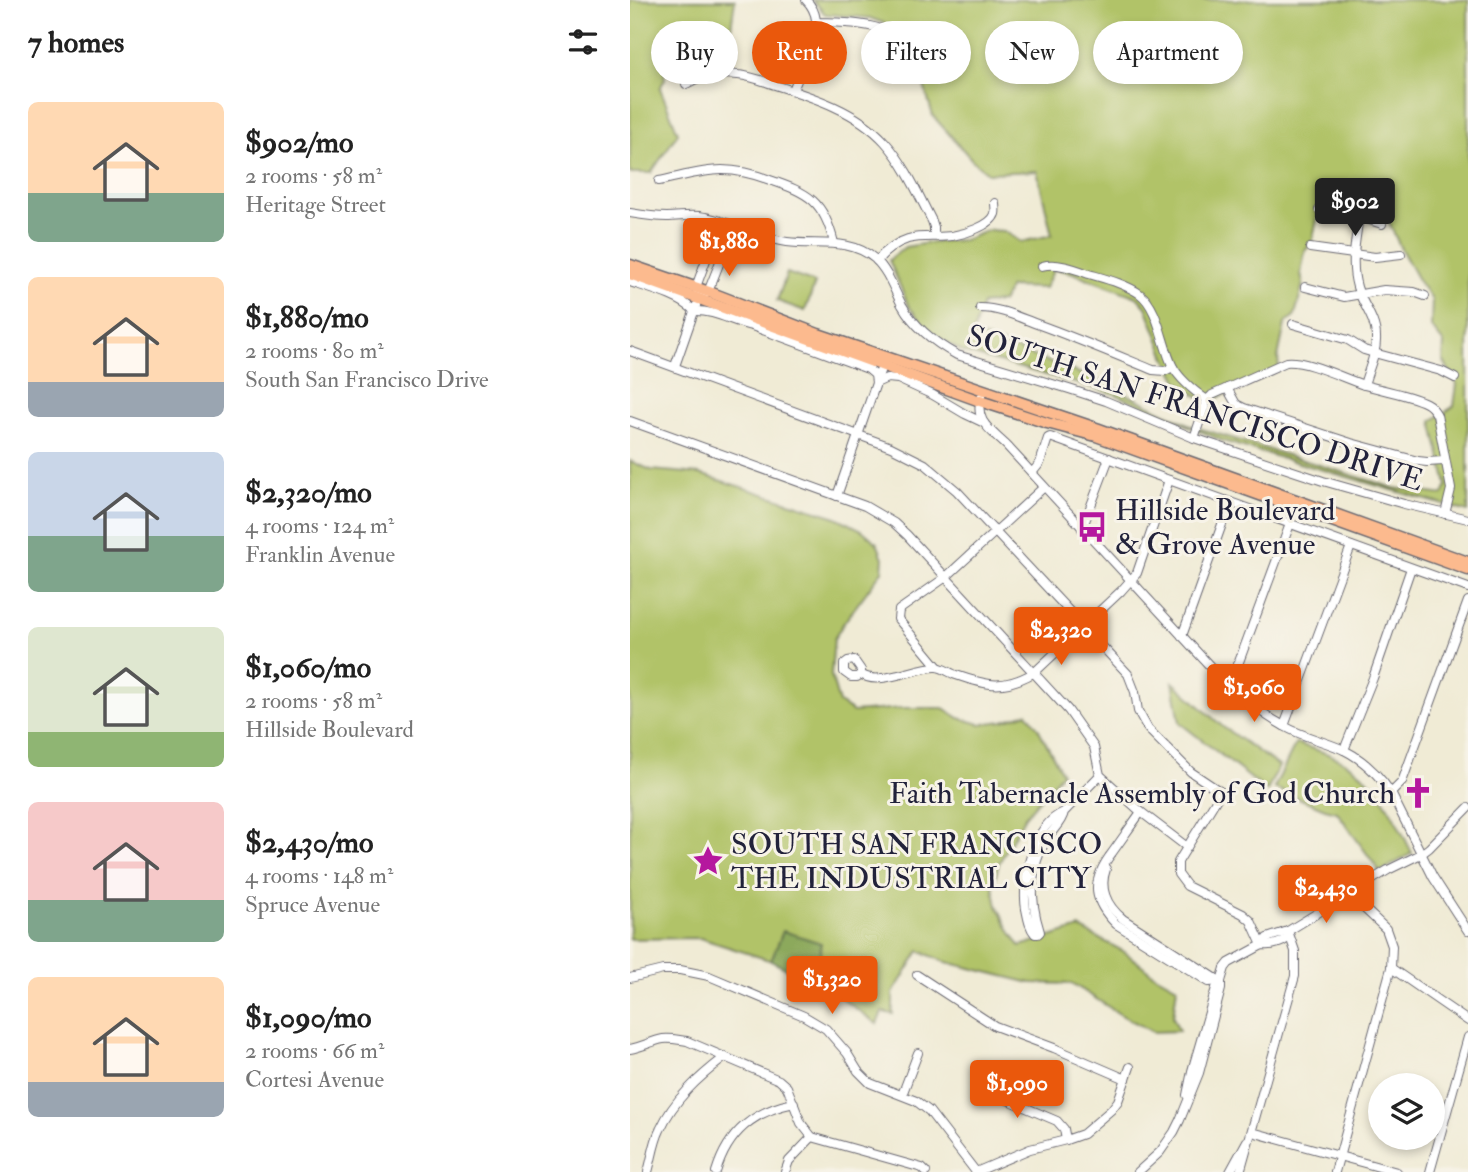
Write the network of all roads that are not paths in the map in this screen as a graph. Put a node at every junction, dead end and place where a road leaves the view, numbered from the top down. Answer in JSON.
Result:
{"nodes":[{"id":1,"x":806,"y":0,"type":"edge"},
{"id":2,"x":816,"y":21,"type":"edge"},
{"id":3,"x":738,"y":75,"type":"edge"},
{"id":4,"x":795,"y":84,"type":"edge"},
{"id":5,"x":793,"y":90,"type":"junction"},
{"id":6,"x":659,"y":181,"type":"dead end"},
{"id":7,"x":995,"y":203,"type":"dead end"},
{"id":8,"x":1319,"y":210,"type":"dead end"},
{"id":9,"x":630,"y":213,"type":"edge"},
{"id":10,"x":1359,"y":216,"type":"junction"},
{"id":11,"x":726,"y":223,"type":"junction"},
{"id":12,"x":1382,"y":224,"type":"dead end"},
{"id":13,"x":934,"y":236,"type":"junction"},
{"id":14,"x":720,"y":242,"type":"junction"},
{"id":15,"x":834,"y":243,"type":"junction"},
{"id":16,"x":1310,"y":248,"type":"dead end"},
{"id":17,"x":1353,"y":253,"type":"junction"},
{"id":18,"x":1401,"y":254,"type":"dead end"},
{"id":19,"x":877,"y":261,"type":"junction"},
{"id":20,"x":630,"y":265,"type":"edge"},
{"id":21,"x":1042,"y":266,"type":"dead end"},
{"id":22,"x":630,"y":274,"type":"edge"},
{"id":23,"x":630,"y":282,"type":"edge"},
{"id":24,"x":1306,"y":287,"type":"dead end"},
{"id":25,"x":701,"y":293,"type":"junction"},
{"id":26,"x":1360,"y":296,"type":"junction"},
{"id":27,"x":1425,"y":296,"type":"dead end"},
{"id":28,"x":980,"y":308,"type":"dead end"},
{"id":29,"x":694,"y":311,"type":"junction"},
{"id":30,"x":1293,"y":324,"type":"dead end"},
{"id":31,"x":630,"y":351,"type":"edge"},
{"id":32,"x":1374,"y":353,"type":"junction"},
{"id":33,"x":884,"y":362,"type":"junction"},
{"id":34,"x":675,"y":366,"type":"junction"},
{"id":35,"x":1173,"y":367,"type":"junction"},
{"id":36,"x":1455,"y":378,"type":"dead end"},
{"id":37,"x":876,"y":383,"type":"junction"},
{"id":38,"x":1364,"y":385,"type":"junction"},
{"id":39,"x":1227,"y":388,"type":"junction"},
{"id":40,"x":981,"y":396,"type":"junction"},
{"id":41,"x":1207,"y":400,"type":"junction"},
{"id":42,"x":630,"y":421,"type":"edge"},
{"id":43,"x":984,"y":423,"type":"junction"},
{"id":44,"x":859,"y":434,"type":"junction"},
{"id":45,"x":1194,"y":438,"type":"junction"},
{"id":46,"x":1109,"y":458,"type":"junction"},
{"id":47,"x":1444,"y":461,"type":"junction"},
{"id":48,"x":1031,"y":473,"type":"junction"},
{"id":49,"x":1169,"y":480,"type":"junction"},
{"id":50,"x":1044,"y":486,"type":"junction"},
{"id":51,"x":837,"y":496,"type":"junction"},
{"id":52,"x":1230,"y":502,"type":"junction"},
{"id":53,"x":1445,"y":514,"type":"junction"},
{"id":54,"x":1468,"y":519,"type":"edge"},
{"id":55,"x":1290,"y":524,"type":"junction"},
{"id":56,"x":1083,"y":529,"type":"junction"},
{"id":57,"x":995,"y":532,"type":"junction"},
{"id":58,"x":1351,"y":546,"type":"junction"},
{"id":59,"x":1468,"y":562,"type":"edge"},
{"id":60,"x":1411,"y":568,"type":"junction"},
{"id":61,"x":1468,"y":570,"type":"edge"},
{"id":62,"x":946,"y":577,"type":"junction"},
{"id":63,"x":1131,"y":580,"type":"junction"},
{"id":64,"x":1468,"y":588,"type":"edge"},
{"id":65,"x":1468,"y":601,"type":"edge"},
{"id":66,"x":1083,"y":627,"type":"junction"},
{"id":67,"x":1182,"y":636,"type":"junction"},
{"id":68,"x":938,"y":667,"type":"junction"},
{"id":69,"x":1035,"y":672,"type":"junction"},
{"id":70,"x":861,"y":674,"type":"dead end"},
{"id":71,"x":1228,"y":684,"type":"junction"},
{"id":72,"x":1284,"y":726,"type":"junction"},
{"id":73,"x":1344,"y":750,"type":"junction"},
{"id":74,"x":1100,"y":775,"type":"junction"},
{"id":75,"x":1391,"y":793,"type":"junction"},
{"id":76,"x":1468,"y":808,"type":"edge"},
{"id":77,"x":1142,"y":812,"type":"junction"},
{"id":78,"x":1187,"y":847,"type":"junction"},
{"id":79,"x":1421,"y":854,"type":"junction"},
{"id":80,"x":1350,"y":895,"type":"junction"},
{"id":81,"x":1028,"y":900,"type":"dead end"},
{"id":82,"x":1288,"y":931,"type":"junction"},
{"id":83,"x":1468,"y":931,"type":"edge"},
{"id":84,"x":1262,"y":945,"type":"junction"},
{"id":85,"x":1391,"y":968,"type":"junction"},
{"id":86,"x":917,"y":975,"type":"dead end"},
{"id":87,"x":630,"y":978,"type":"edge"},
{"id":88,"x":1221,"y":981,"type":"junction"},
{"id":89,"x":1468,"y":1021,"type":"edge"},
{"id":90,"x":1468,"y":1037,"type":"edge"},
{"id":91,"x":630,"y":1049,"type":"edge"},
{"id":92,"x":918,"y":1053,"type":"dead end"},
{"id":93,"x":725,"y":1057,"type":"junction"},
{"id":94,"x":1130,"y":1067,"type":"dead end"},
{"id":95,"x":1126,"y":1079,"type":"junction"},
{"id":96,"x":982,"y":1089,"type":"dead end"},
{"id":97,"x":902,"y":1096,"type":"junction"},
{"id":98,"x":794,"y":1102,"type":"junction"},
{"id":99,"x":1252,"y":1132,"type":"junction"},
{"id":100,"x":812,"y":1137,"type":"junction"},
{"id":101,"x":1066,"y":1140,"type":"junction"},
{"id":102,"x":1339,"y":1157,"type":"junction"},
{"id":103,"x":648,"y":1172,"type":"edge"},
{"id":104,"x":716,"y":1172,"type":"edge"},
{"id":105,"x":785,"y":1172,"type":"edge"},
{"id":106,"x":926,"y":1172,"type":"edge"},
{"id":107,"x":976,"y":1172,"type":"edge"},
{"id":108,"x":1138,"y":1172,"type":"edge"},
{"id":109,"x":1230,"y":1172,"type":"edge"},
{"id":110,"x":1240,"y":1172,"type":"edge"},
{"id":111,"x":1335,"y":1172,"type":"edge"},
{"id":112,"x":1396,"y":1172,"type":"edge"},
{"id":113,"x":1430,"y":1172,"type":"edge"}],
"edges":[{"from":1,"to":2,"type":"street"},
{"from":3,"to":5,"type":"street"},
{"from":4,"to":5,"type":"street"},
{"from":5,"to":13,"type":"street"},
{"from":6,"to":15,"type":"street"},
{"from":7,"to":13,"type":"street"},
{"from":8,"to":10,"type":"street"},
{"from":9,"to":11,"type":"street"},
{"from":10,"to":12,"type":"street"},
{"from":10,"to":17,"type":"street"},
{"from":11,"to":14,"type":"street"},
{"from":11,"to":15,"type":"street"},
{"from":13,"to":19,"type":"street"},
{"from":14,"to":25,"type":"street"},
{"from":14,"to":25,"type":"street"},
{"from":15,"to":19,"type":"street"},
{"from":16,"to":17,"type":"street"},
{"from":17,"to":18,"type":"street"},
{"from":17,"to":26,"type":"street"},
{"from":19,"to":45,"type":"street","name":"SOUTH SAN FRANCISCO DRIVE"},
{"from":20,"to":25,"type":"main road"},
{"from":21,"to":35,"type":"street"},
{"from":22,"to":25,"type":"main road"},
{"from":23,"to":29,"type":"street"},
{"from":24,"to":26,"type":"street"},
{"from":25,"to":29,"type":"street"},
{"from":25,"to":33,"type":"main road"},
{"from":26,"to":27,"type":"street"},
{"from":26,"to":32,"type":"street"},
{"from":28,"to":35,"type":"street"},
{"from":29,"to":34,"type":"street"},
{"from":29,"to":37,"type":"street"},
{"from":30,"to":32,"type":"street"},
{"from":31,"to":34,"type":"street"},
{"from":32,"to":36,"type":"street"},
{"from":32,"to":38,"type":"street"},
{"from":33,"to":37,"type":"street"},
{"from":33,"to":40,"type":"main road"},
{"from":34,"to":44,"type":"street"},
{"from":35,"to":41,"type":"street"},
{"from":37,"to":43,"type":"street"},
{"from":37,"to":44,"type":"street"},
{"from":38,"to":39,"type":"street"},
{"from":38,"to":47,"type":"street"},
{"from":39,"to":41,"type":"street"},
{"from":39,"to":47,"type":"street"},
{"from":40,"to":43,"type":"street"},
{"from":40,"to":59,"type":"main road"},
{"from":40,"to":61,"type":"main road"},
{"from":41,"to":45,"type":"street"},
{"from":42,"to":51,"type":"street"},
{"from":43,"to":48,"type":"street"},
{"from":44,"to":51,"type":"street"},
{"from":44,"to":57,"type":"street"},
{"from":45,"to":53,"type":"street","name":"SOUTH SAN FRANCISCO DRIVE"},
{"from":46,"to":48,"type":"street"},
{"from":46,"to":49,"type":"street"},
{"from":46,"to":56,"type":"street"},
{"from":47,"to":53,"type":"street"},
{"from":48,"to":50,"type":"street"},
{"from":49,"to":52,"type":"street"},
{"from":49,"to":63,"type":"street"},
{"from":50,"to":56,"type":"street"},
{"from":50,"to":57,"type":"street"},
{"from":51,"to":62,"type":"street"},
{"from":52,"to":55,"type":"street"},
{"from":52,"to":67,"type":"street"},
{"from":53,"to":54,"type":"street","name":"SOUTH SAN FRANCISCO DRIVE"},
{"from":55,"to":58,"type":"street"},
{"from":55,"to":71,"type":"street"},
{"from":56,"to":63,"type":"street"},
{"from":57,"to":62,"type":"street"},
{"from":57,"to":66,"type":"street"},
{"from":58,"to":60,"type":"street"},
{"from":58,"to":72,"type":"street"},
{"from":60,"to":64,"type":"street"},
{"from":60,"to":73,"type":"street"},
{"from":62,"to":68,"type":"street"},
{"from":62,"to":69,"type":"street"},
{"from":63,"to":66,"type":"street"},
{"from":63,"to":67,"type":"street"},
{"from":65,"to":75,"type":"street"},
{"from":66,"to":69,"type":"street"},
{"from":66,"to":78,"type":"street"},
{"from":67,"to":71,"type":"street"},
{"from":68,"to":69,"type":"street"},
{"from":68,"to":70,"type":"street"},
{"from":69,"to":74,"type":"street"},
{"from":71,"to":72,"type":"street"},
{"from":72,"to":73,"type":"street"},
{"from":73,"to":75,"type":"street"},
{"from":74,"to":77,"type":"street"},
{"from":74,"to":81,"type":"street"},
{"from":75,"to":79,"type":"street"},
{"from":76,"to":79,"type":"street"},
{"from":77,"to":78,"type":"street"},
{"from":77,"to":88,"type":"street"},
{"from":78,"to":84,"type":"street"},
{"from":79,"to":80,"type":"street"},
{"from":79,"to":83,"type":"street"},
{"from":80,"to":82,"type":"street"},
{"from":80,"to":85,"type":"street"},
{"from":82,"to":84,"type":"street"},
{"from":82,"to":99,"type":"street"},
{"from":84,"to":88,"type":"street"},
{"from":85,"to":89,"type":"street"},
{"from":85,"to":102,"type":"street"},
{"from":86,"to":95,"type":"street"},
{"from":87,"to":97,"type":"street"},
{"from":88,"to":108,"type":"street"},
{"from":90,"to":113,"type":"street"},
{"from":91,"to":93,"type":"street"},
{"from":92,"to":97,"type":"street"},
{"from":93,"to":98,"type":"street"},
{"from":93,"to":103,"type":"street"},
{"from":94,"to":95,"type":"street"},
{"from":95,"to":101,"type":"street"},
{"from":96,"to":101,"type":"street"},
{"from":97,"to":107,"type":"street"},
{"from":98,"to":100,"type":"street"},
{"from":98,"to":104,"type":"street"},
{"from":99,"to":102,"type":"street"},
{"from":99,"to":109,"type":"street"},
{"from":99,"to":110,"type":"street"},
{"from":100,"to":105,"type":"street"},
{"from":100,"to":106,"type":"street"},
{"from":101,"to":107,"type":"street"},
{"from":102,"to":111,"type":"street"},
{"from":102,"to":112,"type":"street"}]}
